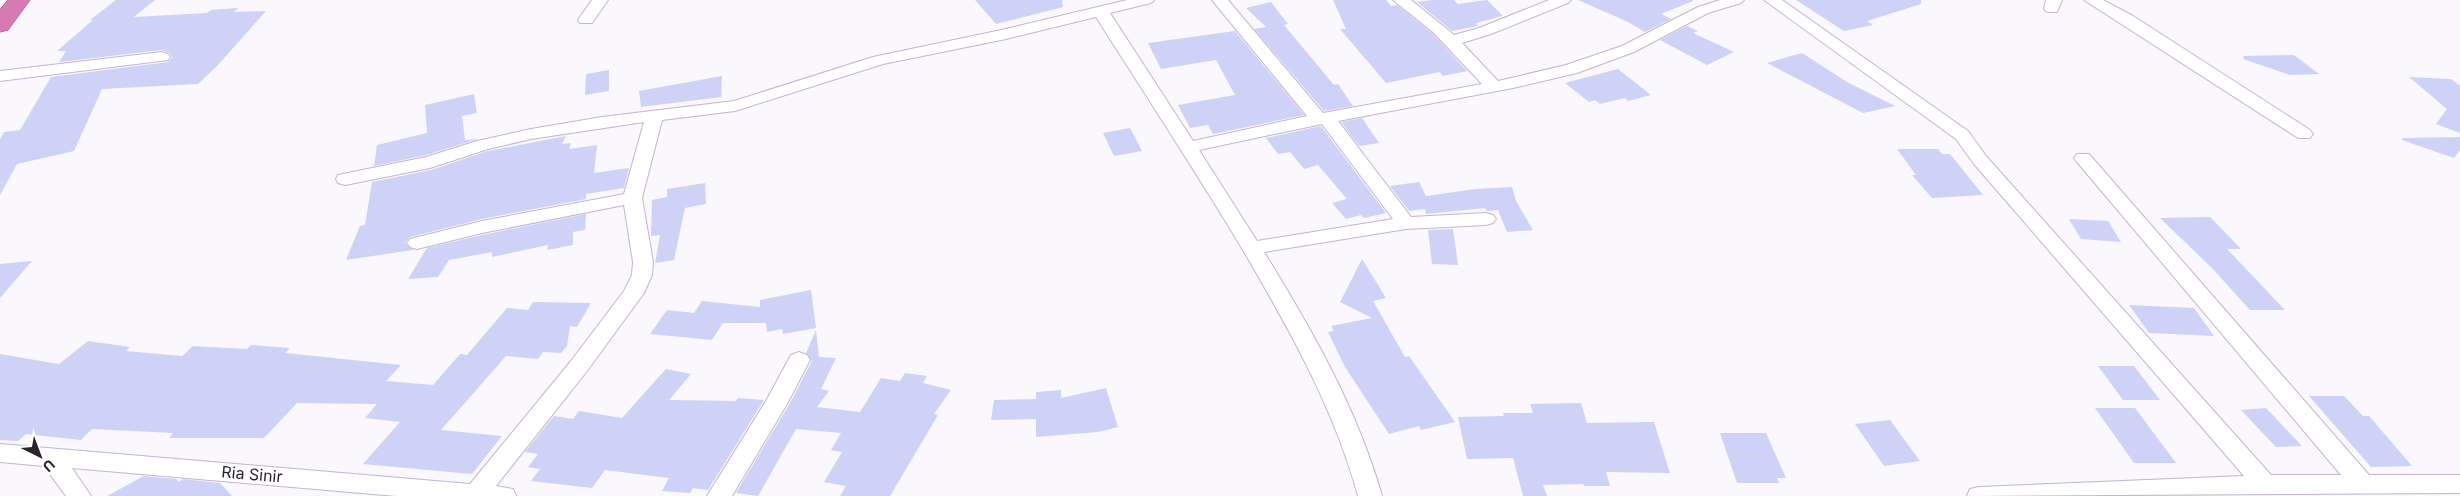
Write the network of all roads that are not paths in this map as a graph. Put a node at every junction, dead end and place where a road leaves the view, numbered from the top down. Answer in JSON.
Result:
{"nodes":[{"id":1,"x":19,"y":0,"type":"edge"},
{"id":2,"x":600,"y":0,"type":"edge"},
{"id":3,"x":1146,"y":0,"type":"edge"},
{"id":4,"x":1220,"y":0,"type":"edge"},
{"id":5,"x":1401,"y":0,"type":"edge"},
{"id":6,"x":1563,"y":0,"type":"edge"},
{"id":7,"x":1736,"y":0,"type":"edge"},
{"id":8,"x":1772,"y":0,"type":"edge"},
{"id":9,"x":2092,"y":0,"type":"edge"},
{"id":10,"x":1101,"y":12,"type":"junction"},
{"id":11,"x":586,"y":20,"type":"dead end"},
{"id":12,"x":0,"y":24,"type":"edge"},
{"id":13,"x":1451,"y":42,"type":"junction"},
{"id":14,"x":162,"y":57,"type":"dead end"},
{"id":15,"x":0,"y":76,"type":"edge"},
{"id":16,"x":1494,"y":86,"type":"junction"},
{"id":17,"x":654,"y":116,"type":"junction"},
{"id":18,"x":1323,"y":119,"type":"junction"},
{"id":19,"x":2304,"y":134,"type":"dead end"},
{"id":20,"x":1188,"y":148,"type":"junction"},
{"id":21,"x":2083,"y":158,"type":"dead end"},
{"id":22,"x":346,"y":179,"type":"dead end"},
{"id":23,"x":632,"y":198,"type":"junction"},
{"id":24,"x":1486,"y":219,"type":"dead end"},
{"id":25,"x":1406,"y":223,"type":"junction"},
{"id":26,"x":417,"y":243,"type":"dead end"},
{"id":27,"x":1251,"y":248,"type":"junction"},
{"id":28,"x":799,"y":360,"type":"dead end"},
{"id":29,"x":0,"y":453,"type":"edge"},
{"id":30,"x":52,"y":458,"type":"junction"},
{"id":31,"x":2265,"y":484,"type":"junction"},
{"id":32,"x":2363,"y":484,"type":"junction"},
{"id":33,"x":2460,"y":484,"type":"edge"},
{"id":34,"x":2334,"y":490,"type":"edge"},
{"id":35,"x":476,"y":494,"type":"junction"},
{"id":36,"x":79,"y":496,"type":"edge"},
{"id":37,"x":504,"y":496,"type":"edge"},
{"id":38,"x":718,"y":496,"type":"edge"},
{"id":39,"x":1370,"y":496,"type":"edge"},
{"id":40,"x":1979,"y":496,"type":"edge"}],
"edges":[{"from":1,"to":12,"type":"highway"},
{"from":2,"to":11,"type":"street"},
{"from":3,"to":10,"type":"street"},
{"from":4,"to":18,"type":"street"},
{"from":5,"to":13,"type":"street"},
{"from":6,"to":13,"type":"street"},
{"from":7,"to":16,"type":"street"},
{"from":8,"to":31,"type":"street"},
{"from":9,"to":19,"type":"street"},
{"from":10,"to":17,"type":"street"},
{"from":10,"to":20,"type":"street"},
{"from":13,"to":16,"type":"street"},
{"from":14,"to":15,"type":"street"},
{"from":16,"to":18,"type":"street"},
{"from":17,"to":22,"type":"street"},
{"from":17,"to":23,"type":"street"},
{"from":18,"to":20,"type":"street"},
{"from":18,"to":25,"type":"street"},
{"from":20,"to":27,"type":"street"},
{"from":21,"to":32,"type":"street"},
{"from":23,"to":26,"type":"street"},
{"from":23,"to":35,"type":"street"},
{"from":24,"to":25,"type":"street"},
{"from":25,"to":27,"type":"street"},
{"from":27,"to":39,"type":"street"},
{"from":28,"to":38,"type":"street"},
{"from":29,"to":30,"type":"street","name":"Ria Sinir"},
{"from":30,"to":35,"type":"street","name":"Ria Sinir"},
{"from":30,"to":36,"type":"street"},
{"from":31,"to":34,"type":"street"},
{"from":31,"to":40,"type":"street"},
{"from":32,"to":33,"type":"street"},
{"from":32,"to":34,"type":"street"},
{"from":35,"to":37,"type":"street","name":"Ria Sinir"}]}
